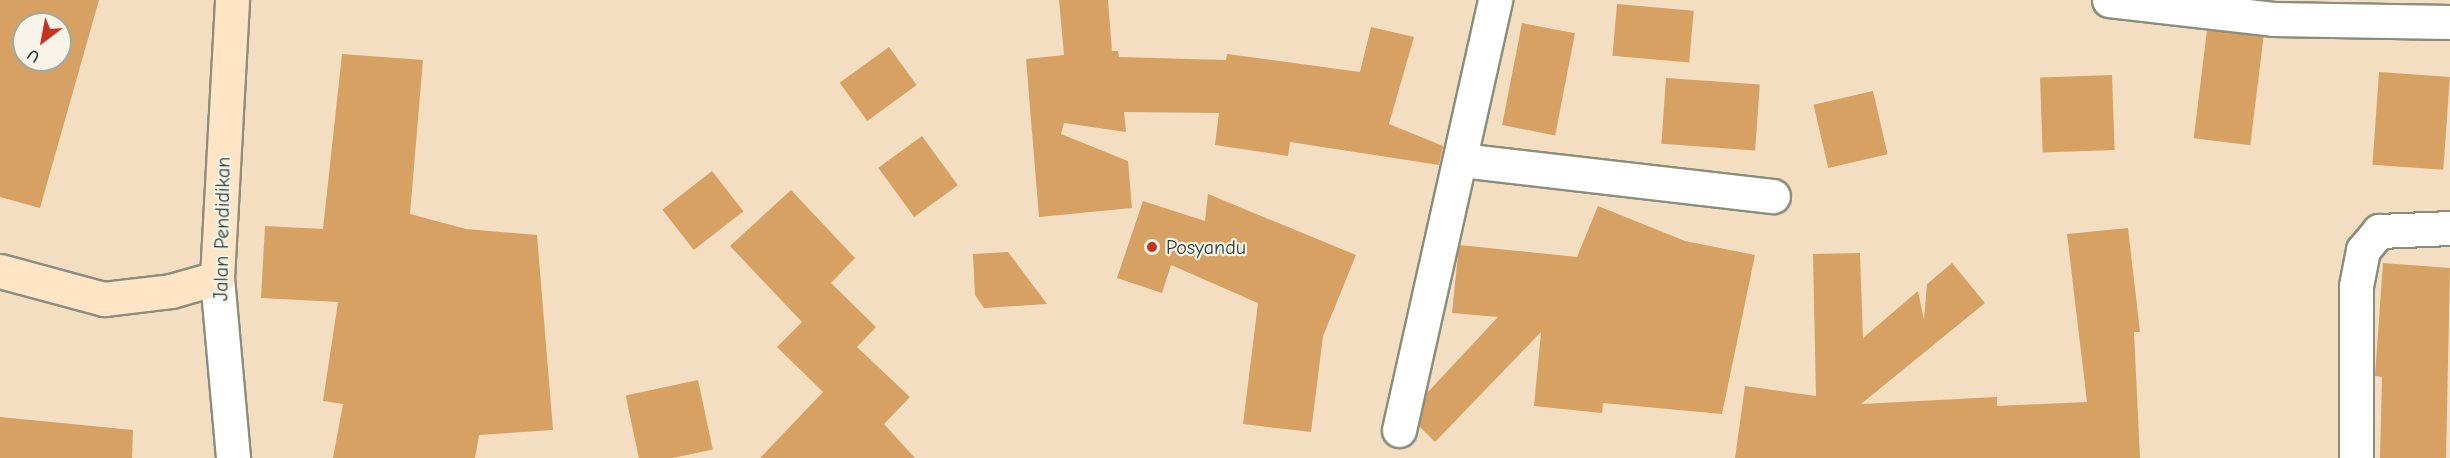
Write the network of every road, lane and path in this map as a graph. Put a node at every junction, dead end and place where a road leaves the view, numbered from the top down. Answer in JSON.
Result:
{"nodes":[{"id":1,"x":232,"y":0,"type":"edge"},
{"id":2,"x":1496,"y":0,"type":"edge"},
{"id":3,"x":2109,"y":0,"type":"edge"},
{"id":4,"x":2450,"y":22,"type":"edge"},
{"id":5,"x":1461,"y":160,"type":"junction"},
{"id":6,"x":1773,"y":196,"type":"dead end"},
{"id":7,"x":2450,"y":228,"type":"edge"},
{"id":8,"x":0,"y":271,"type":"edge"},
{"id":9,"x":217,"y":278,"type":"junction"},
{"id":10,"x":1399,"y":430,"type":"dead end"},
{"id":11,"x":233,"y":458,"type":"edge"},
{"id":12,"x":2356,"y":458,"type":"edge"}],
"edges":[{"from":1,"to":9,"type":"street","name":"Jalan Pendidikan"},
{"from":2,"to":5,"type":"street"},
{"from":3,"to":4,"type":"street"},
{"from":5,"to":6,"type":"street"},
{"from":5,"to":10,"type":"street"},
{"from":7,"to":12,"type":"street"},
{"from":8,"to":9,"type":"street"},
{"from":9,"to":11,"type":"street","name":"Jalan Pendidikan"}]}
